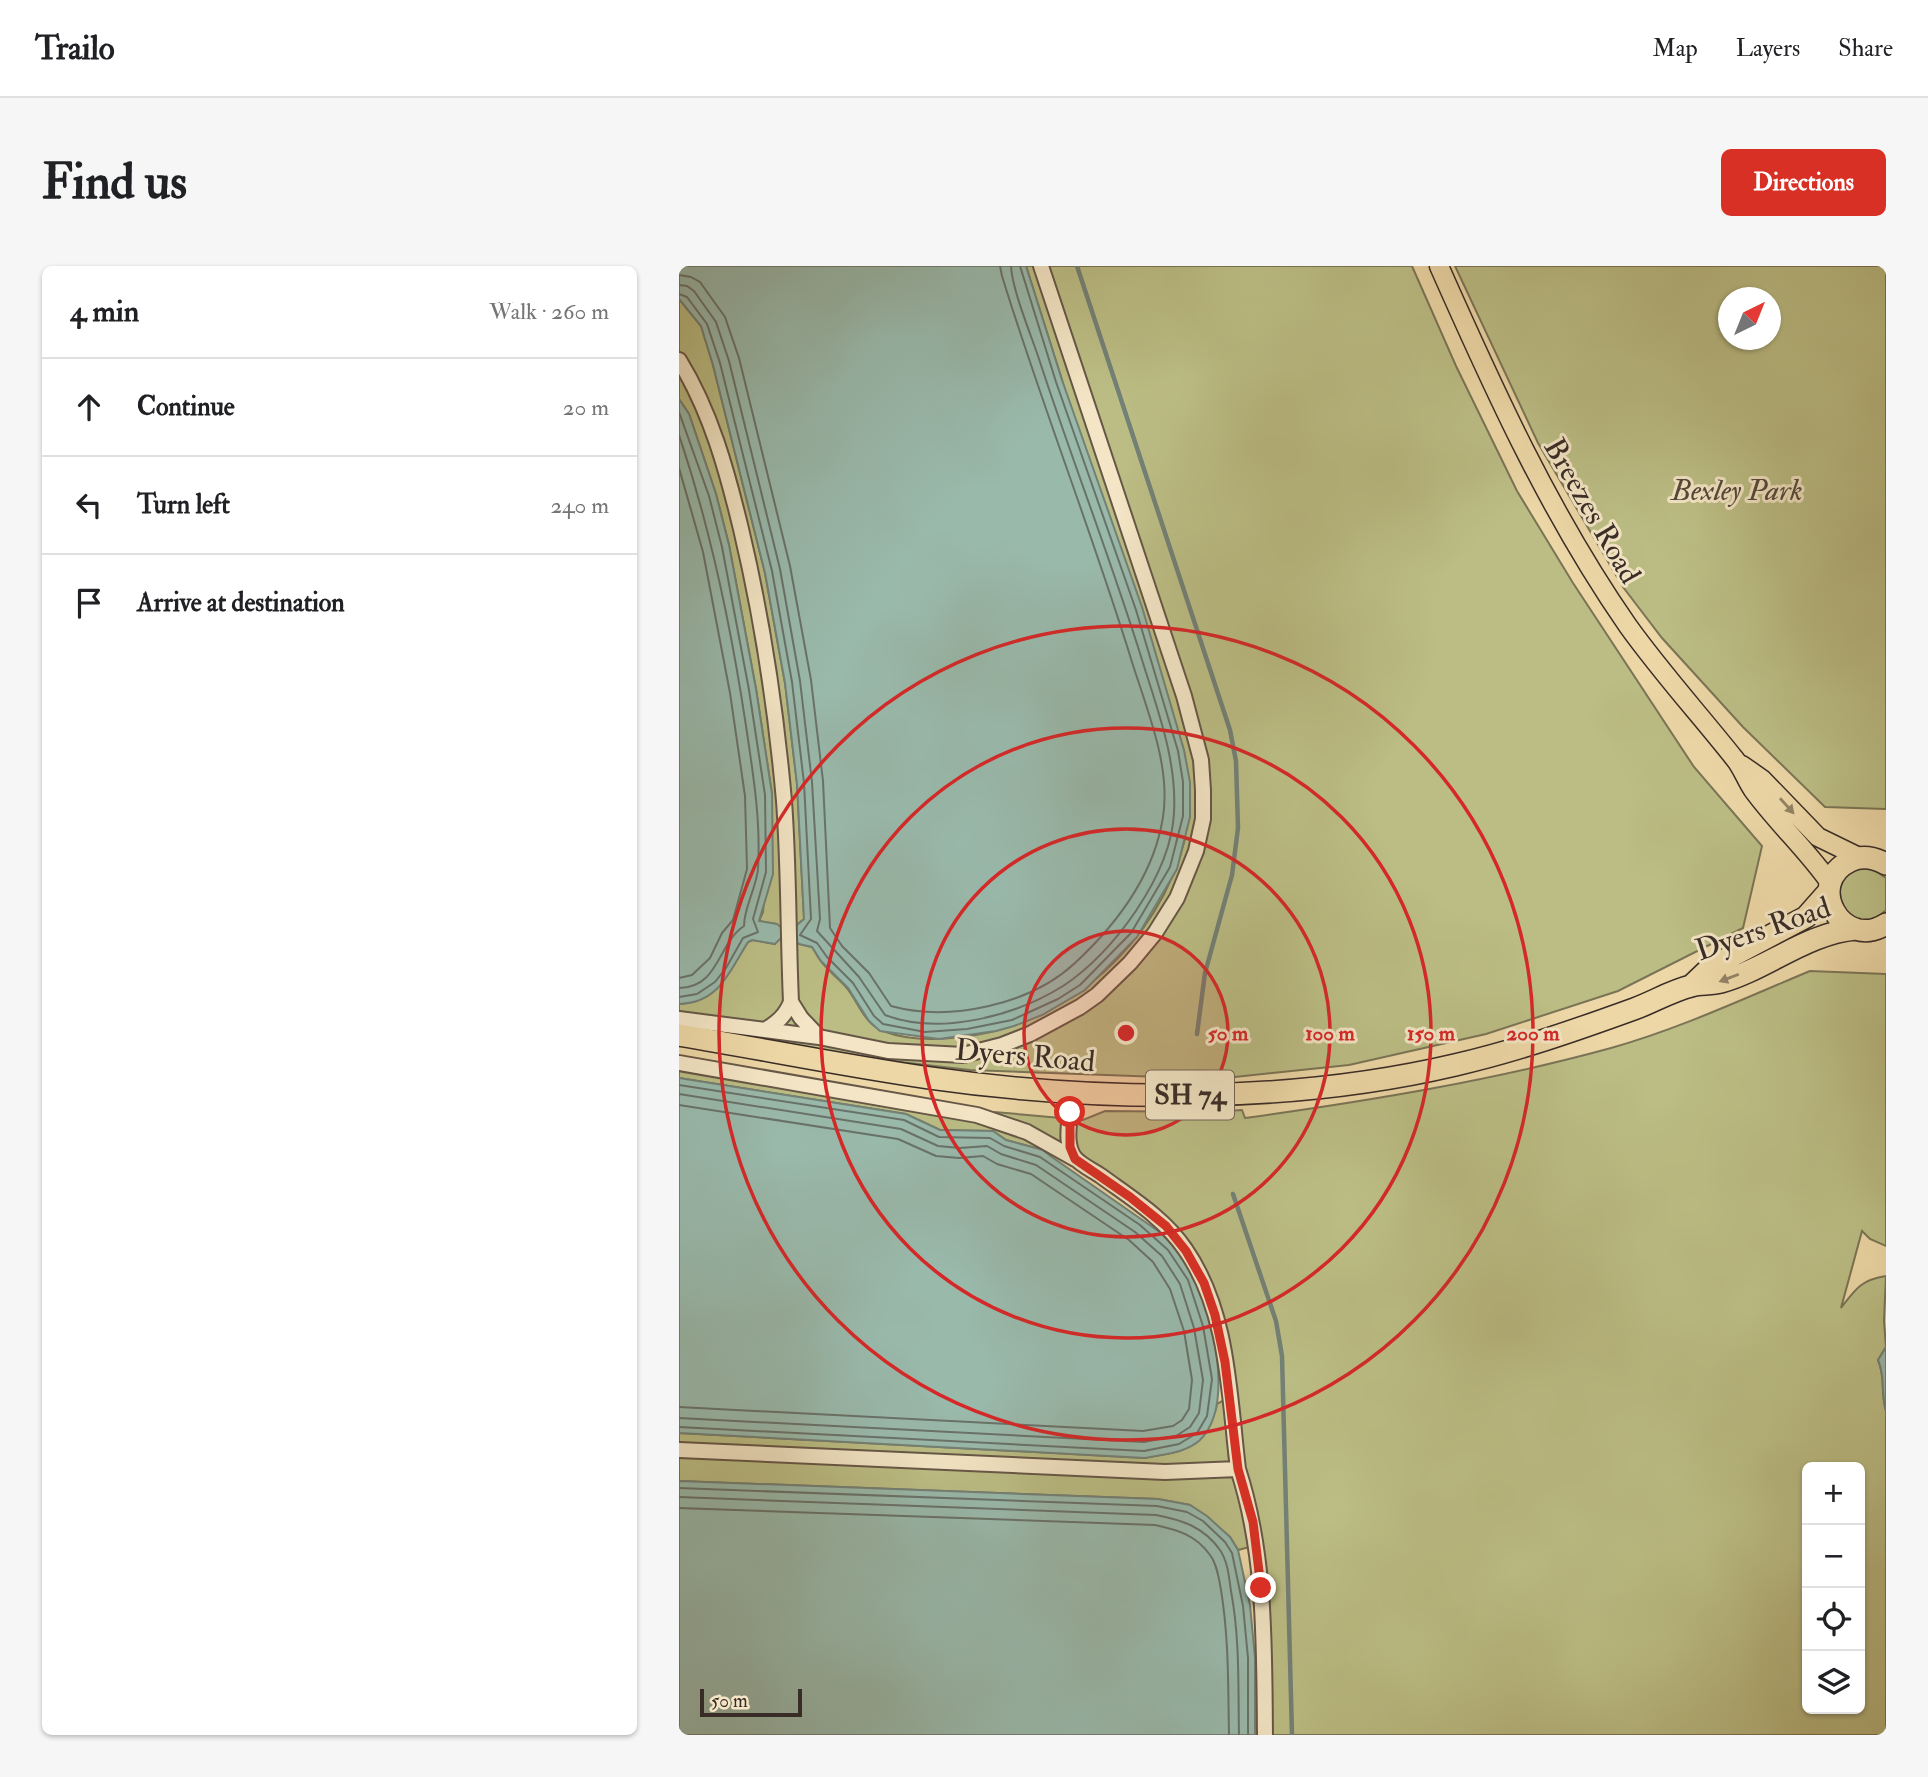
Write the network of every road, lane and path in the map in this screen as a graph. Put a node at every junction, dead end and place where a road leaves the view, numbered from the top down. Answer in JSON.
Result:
{"nodes":[{"id":1,"x":1041,"y":266,"type":"edge"},
{"id":2,"x":1439,"y":266,"type":"edge"},
{"id":3,"x":679,"y":360,"type":"edge"},
{"id":4,"x":1737,"y":761,"type":"junction"},
{"id":5,"x":1875,"y":858,"type":"edge"},
{"id":6,"x":1830,"y":887,"type":"junction"},
{"id":7,"x":1875,"y":929,"type":"edge"},
{"id":8,"x":1691,"y":986,"type":"junction"},
{"id":9,"x":791,"y":1002,"type":"junction"},
{"id":10,"x":679,"y":1018,"type":"edge"},
{"id":11,"x":765,"y":1030,"type":"junction"},
{"id":12,"x":679,"y":1035,"type":"edge"},
{"id":13,"x":819,"y":1037,"type":"junction"},
{"id":14,"x":679,"y":1063,"type":"edge"},
{"id":15,"x":1070,"y":1112,"type":"dead end"},
{"id":16,"x":1075,"y":1159,"type":"junction"},
{"id":17,"x":679,"y":1450,"type":"edge"},
{"id":18,"x":1238,"y":1469,"type":"junction"},
{"id":19,"x":1265,"y":1735,"type":"edge"}],
"edges":[{"from":1,"to":13,"type":"lane"},
{"from":2,"to":4,"type":"main road","name":"Breezes Road"},
{"from":3,"to":9,"type":"lane"},
{"from":4,"to":5,"type":"main road","name":"Breezes Road","one_way":true},
{"from":4,"to":6,"type":"main road","name":"Breezes Road"},
{"from":5,"to":6,"type":"highway","number":"SH 74"},
{"from":6,"to":7,"type":"highway","number":"SH 74"},
{"from":6,"to":8,"type":"highway","name":"Dyers Road","number":"SH 74"},
{"from":7,"to":8,"type":"highway","name":"Dyers Road","number":"SH 74","one_way":true},
{"from":8,"to":12,"type":"highway","name":"Dyers Road","number":"SH 74"},
{"from":9,"to":11,"type":"lane"},
{"from":9,"to":13,"type":"lane"},
{"from":10,"to":11,"type":"lane"},
{"from":11,"to":13,"type":"lane"},
{"from":14,"to":16,"type":"lane"},
{"from":15,"to":16,"type":"lane"},
{"from":16,"to":18,"type":"lane"},
{"from":17,"to":18,"type":"lane"},
{"from":18,"to":19,"type":"lane"}]}
